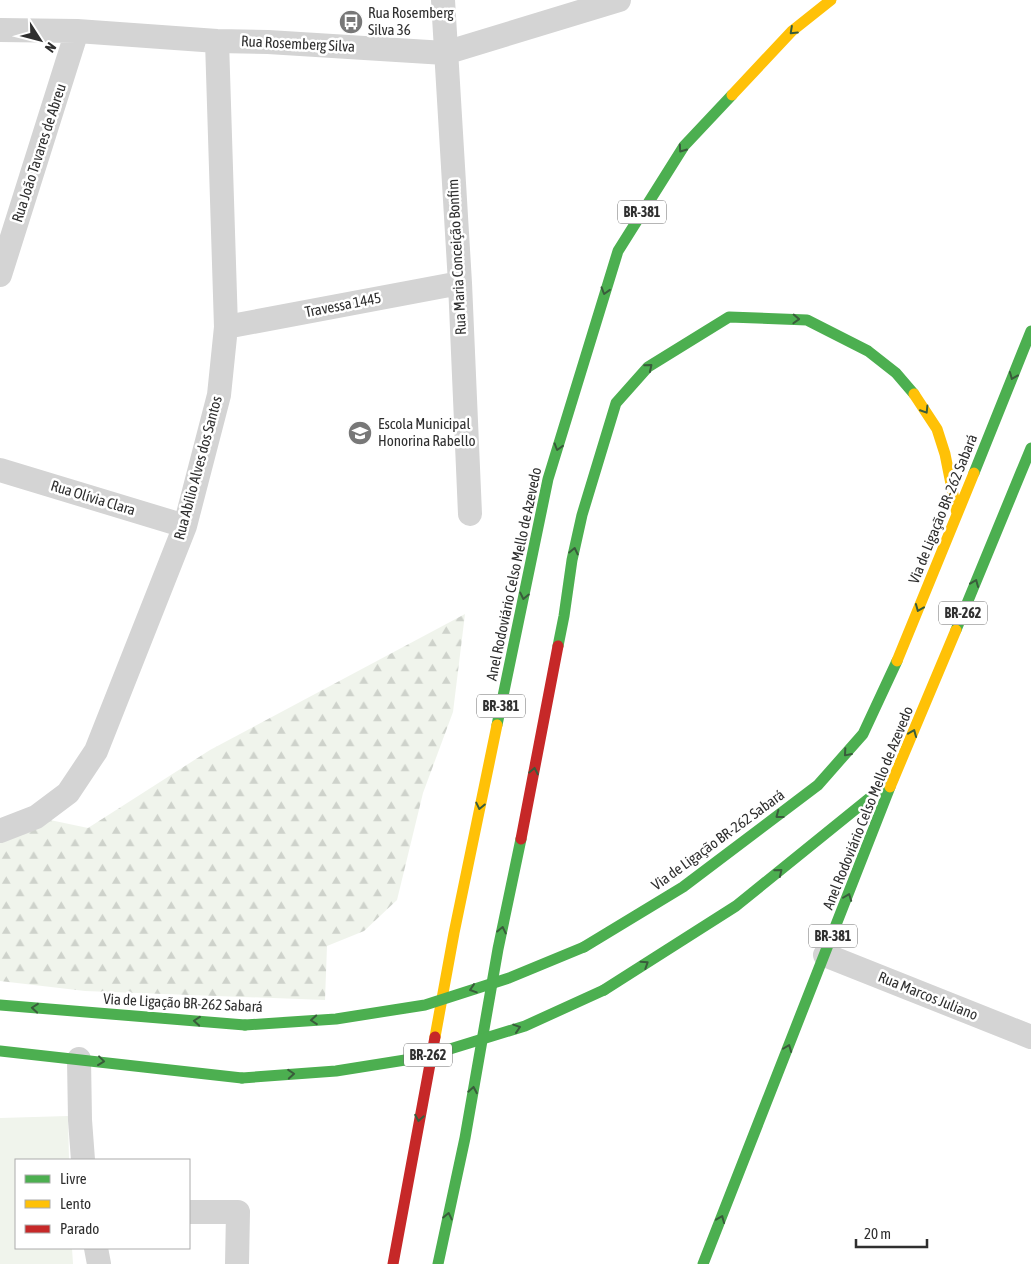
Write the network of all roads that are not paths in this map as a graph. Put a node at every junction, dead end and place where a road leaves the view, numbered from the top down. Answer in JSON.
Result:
{"nodes":[{"id":1,"x":443,"y":0,"type":"edge"},
{"id":2,"x":619,"y":0,"type":"edge"},
{"id":3,"x":831,"y":0,"type":"edge"},
{"id":4,"x":0,"y":30,"type":"edge"},
{"id":5,"x":77,"y":31,"type":"junction"},
{"id":6,"x":217,"y":40,"type":"junction"},
{"id":7,"x":445,"y":53,"type":"junction"},
{"id":8,"x":0,"y":275,"type":"edge"},
{"id":9,"x":460,"y":283,"type":"junction"},
{"id":10,"x":226,"y":326,"type":"junction"},
{"id":11,"x":1031,"y":331,"type":"edge"},
{"id":12,"x":1031,"y":448,"type":"edge"},
{"id":13,"x":0,"y":470,"type":"edge"},
{"id":14,"x":470,"y":514,"type":"dead end"},
{"id":15,"x":957,"y":514,"type":"junction"},
{"id":16,"x":185,"y":526,"type":"junction"},
{"id":17,"x":894,"y":778,"type":"junction"},
{"id":18,"x":0,"y":831,"type":"edge"},
{"id":19,"x":825,"y":955,"type":"junction"},
{"id":20,"x":0,"y":1005,"type":"edge"},
{"id":21,"x":1031,"y":1037,"type":"edge"},
{"id":22,"x":0,"y":1051,"type":"edge"},
{"id":23,"x":79,"y":1059,"type":"junction"},
{"id":24,"x":83,"y":1159,"type":"edge"},
{"id":25,"x":190,"y":1212,"type":"edge"},
{"id":26,"x":96,"y":1249,"type":"edge"},
{"id":27,"x":99,"y":1264,"type":"edge"},
{"id":28,"x":237,"y":1264,"type":"edge"},
{"id":29,"x":393,"y":1264,"type":"edge"},
{"id":30,"x":438,"y":1264,"type":"edge"},
{"id":31,"x":703,"y":1264,"type":"edge"}],
"edges":[{"from":1,"to":7,"type":"street","name":"Rua Maria Conceição Bonfim"},
{"from":2,"to":7,"type":"street","name":"Rua Rosemberg Silva"},
{"from":3,"to":29,"type":"highway","name":"Anel Rodoviário Celso Mello de Azevedo","number":"BR-381","one_way":true},
{"from":4,"to":5,"type":"street","name":"Rua Rosemberg Silva"},
{"from":5,"to":6,"type":"street","name":"Rua Rosemberg Silva"},
{"from":5,"to":8,"type":"street","name":"Rua João Tavares de Abreu"},
{"from":6,"to":7,"type":"street","name":"Rua Rosemberg Silva"},
{"from":6,"to":10,"type":"street","name":"Rua Abílio Alves dos Santos"},
{"from":7,"to":9,"type":"street","name":"Rua Maria Conceição Bonfim"},
{"from":9,"to":10,"type":"street","name":"Travessa 1445"},
{"from":9,"to":14,"type":"street","name":"Rua Maria Conceição Bonfim"},
{"from":10,"to":16,"type":"street","name":"Rua Abílio Alves dos Santos"},
{"from":11,"to":15,"type":"highway","name":"Via de Ligação BR-262 Sabará","number":"BR-262","one_way":true},
{"from":17,"to":12,"type":"highway","name":"Anel Rodoviário Celso Mello de Azevedo","number":"BR-262","one_way":true},
{"from":13,"to":16,"type":"street","name":"Rua Olívia Clara"},
{"from":15,"to":20,"type":"highway","name":"Via de Ligação BR-262 Sabará","number":"BR-262","one_way":true,"bridge":true},
{"from":30,"to":15,"type":"highway","one_way":true},
{"from":16,"to":18,"type":"street","name":"Rua Abílio Alves dos Santos"},
{"from":19,"to":17,"type":"highway","name":"Anel Rodoviário Celso Mello de Azevedo","number":"BR-381","one_way":true},
{"from":23,"to":17,"type":"highway","number":"BR-262","one_way":true,"bridge":true},
{"from":19,"to":21,"type":"street","name":"Rua Marcos Juliano"},
{"from":31,"to":19,"type":"highway","name":"Anel Rodoviário Celso Mello de Azevedo","number":"BR-381","one_way":true},
{"from":22,"to":23,"type":"highway","number":"BR-262"},
{"from":23,"to":24,"type":"street"},
{"from":25,"to":28,"type":"street"},
{"from":26,"to":27,"type":"street"}]}
